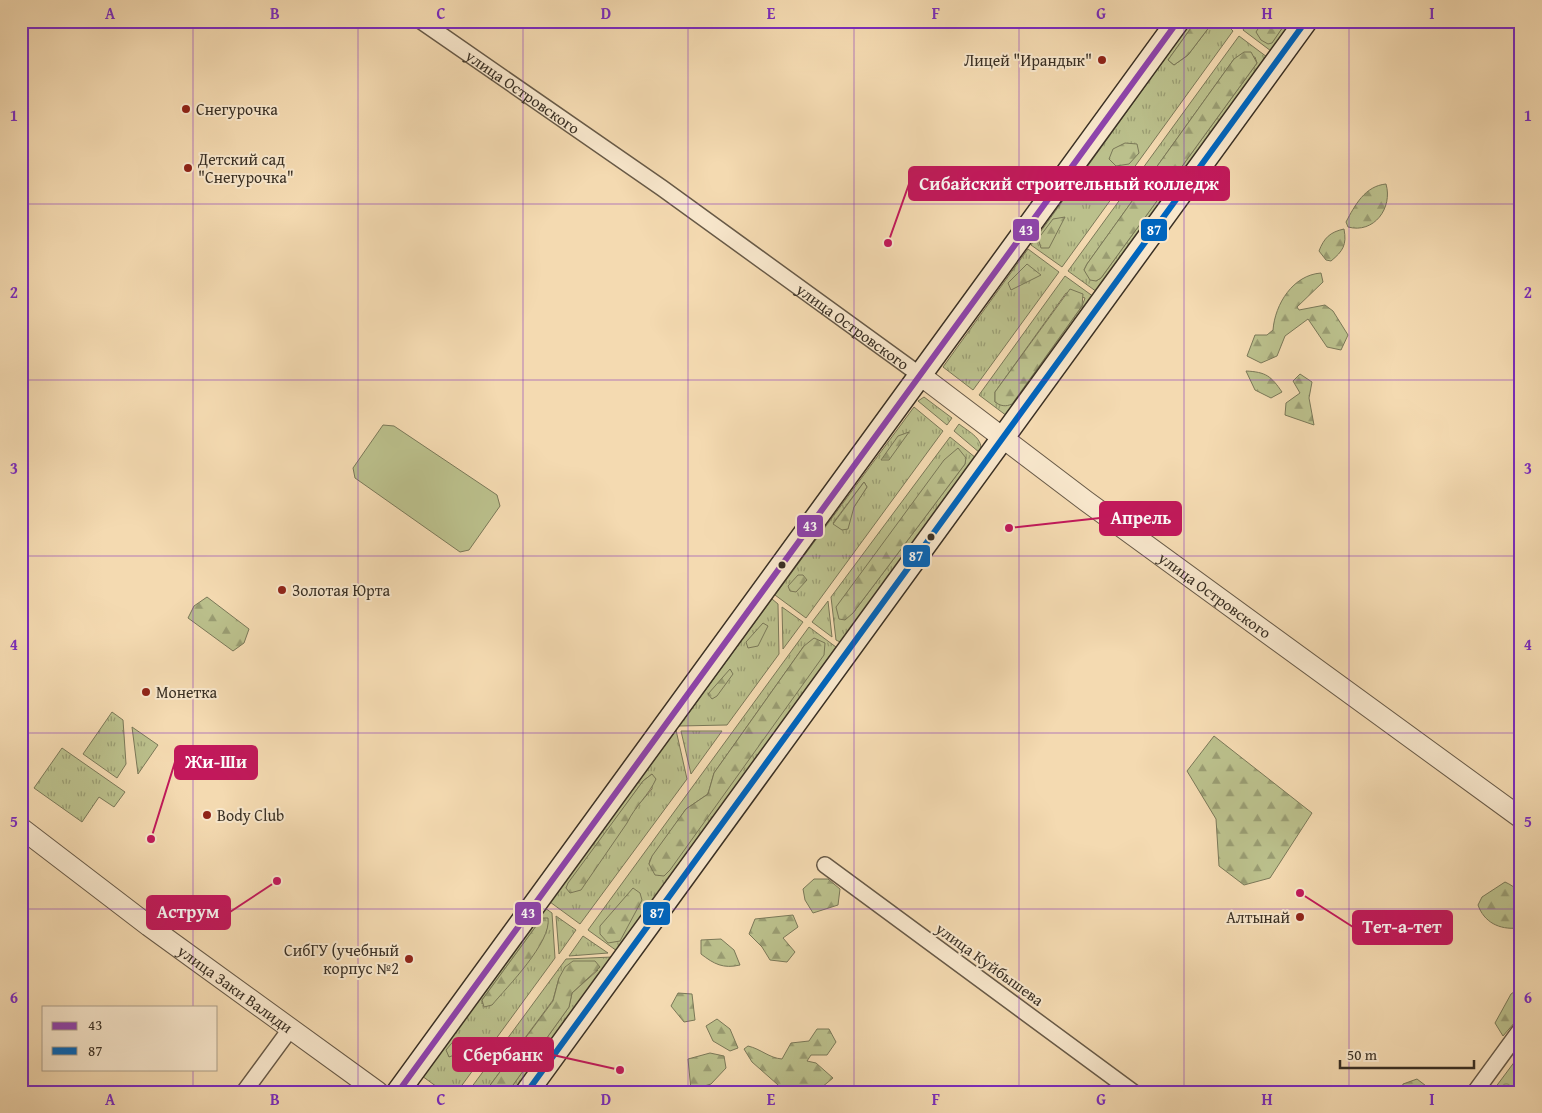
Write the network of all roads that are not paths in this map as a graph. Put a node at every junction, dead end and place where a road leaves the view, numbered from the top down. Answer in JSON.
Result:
{"nodes":[{"id":1,"x":421,"y":21,"type":"edge"},
{"id":2,"x":1178,"y":21,"type":"edge"},
{"id":3,"x":1306,"y":21,"type":"edge"},
{"id":4,"x":920,"y":375,"type":"junction"},
{"id":5,"x":1003,"y":439,"type":"junction"},
{"id":6,"x":1521,"y":818,"type":"edge"},
{"id":7,"x":21,"y":828,"type":"edge"},
{"id":8,"x":825,"y":865,"type":"dead end"},
{"id":9,"x":291,"y":1028,"type":"junction"},
{"id":10,"x":1521,"y":1029,"type":"edge"},
{"id":11,"x":244,"y":1092,"type":"edge"},
{"id":12,"x":378,"y":1092,"type":"edge"},
{"id":13,"x":398,"y":1092,"type":"edge"},
{"id":14,"x":527,"y":1092,"type":"edge"},
{"id":15,"x":1134,"y":1092,"type":"edge"},
{"id":16,"x":1475,"y":1092,"type":"edge"}],
"edges":[{"from":1,"to":4,"type":"street","name":"улица Островского"},
{"from":2,"to":4,"type":"main road"},
{"from":3,"to":5,"type":"main road"},
{"from":4,"to":5,"type":"street","name":"улица Островского"},
{"from":4,"to":13,"type":"main road"},
{"from":5,"to":6,"type":"street","name":"улица Островского"},
{"from":5,"to":14,"type":"main road"},
{"from":7,"to":9,"type":"street","name":"улица Заки Валиди"},
{"from":8,"to":15,"type":"street","name":"улица Куйбышева"},
{"from":9,"to":11,"type":"street"},
{"from":9,"to":12,"type":"street","name":"улица Заки Валиди"},
{"from":10,"to":16,"type":"street"}]}
